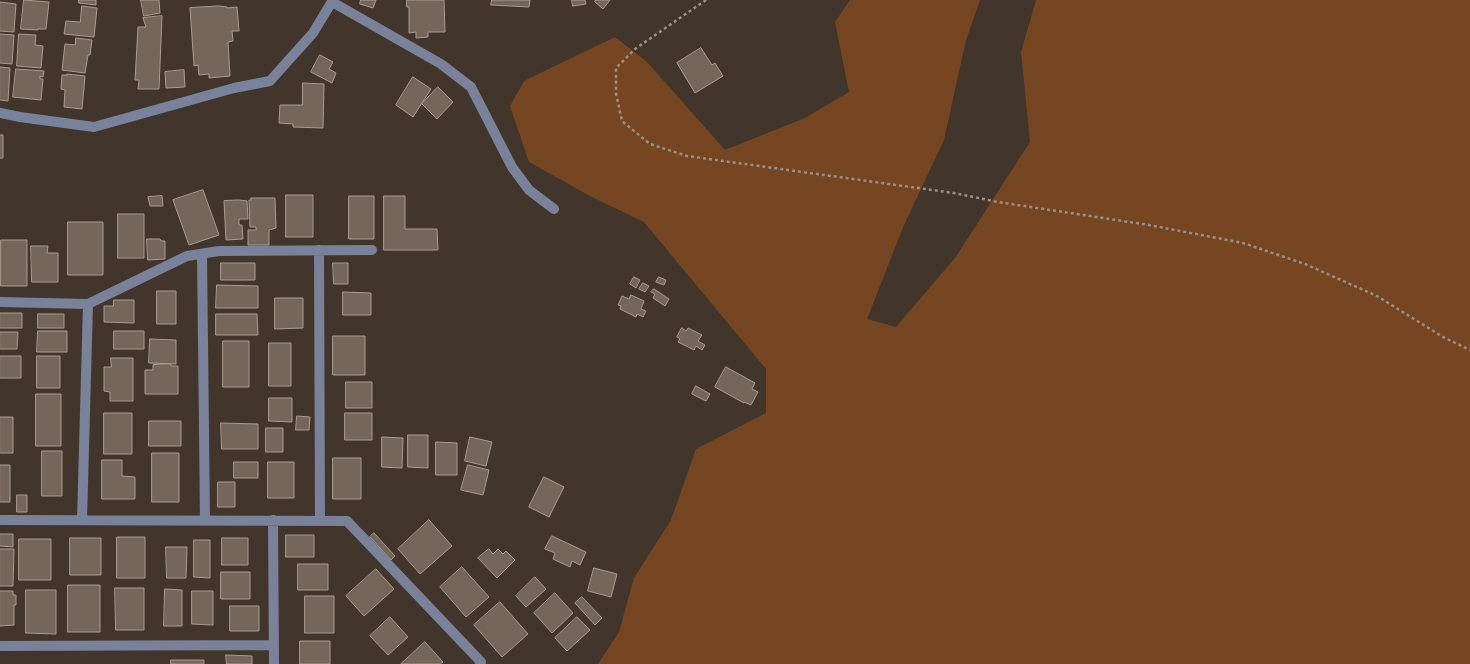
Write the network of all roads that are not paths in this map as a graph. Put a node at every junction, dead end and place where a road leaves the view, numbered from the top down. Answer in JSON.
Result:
{"nodes":[{"id":1,"x":333,"y":1,"type":"edge"},
{"id":2,"x":0,"y":113,"type":"edge"},
{"id":3,"x":554,"y":210,"type":"dead end"},
{"id":4,"x":320,"y":250,"type":"junction"},
{"id":5,"x":372,"y":250,"type":"dead end"},
{"id":6,"x":202,"y":254,"type":"junction"},
{"id":7,"x":0,"y":302,"type":"edge"},
{"id":8,"x":88,"y":304,"type":"junction"},
{"id":9,"x":0,"y":520,"type":"edge"},
{"id":10,"x":82,"y":520,"type":"junction"},
{"id":11,"x":205,"y":520,"type":"junction"},
{"id":12,"x":273,"y":520,"type":"junction"},
{"id":13,"x":320,"y":521,"type":"junction"},
{"id":14,"x":274,"y":645,"type":"junction"},
{"id":15,"x":0,"y":646,"type":"edge"},
{"id":16,"x":274,"y":664,"type":"edge"},
{"id":17,"x":480,"y":664,"type":"edge"}],
"edges":[{"from":1,"to":2,"type":"street"},
{"from":1,"to":3,"type":"street"},
{"from":4,"to":5,"type":"street"},
{"from":4,"to":6,"type":"street"},
{"from":4,"to":13,"type":"street"},
{"from":6,"to":8,"type":"street"},
{"from":6,"to":11,"type":"street"},
{"from":7,"to":8,"type":"street"},
{"from":8,"to":10,"type":"street"},
{"from":9,"to":10,"type":"street"},
{"from":10,"to":11,"type":"street"},
{"from":11,"to":12,"type":"street"},
{"from":12,"to":13,"type":"street"},
{"from":12,"to":14,"type":"street"},
{"from":13,"to":17,"type":"street"},
{"from":14,"to":15,"type":"street"},
{"from":14,"to":16,"type":"street"}]}
